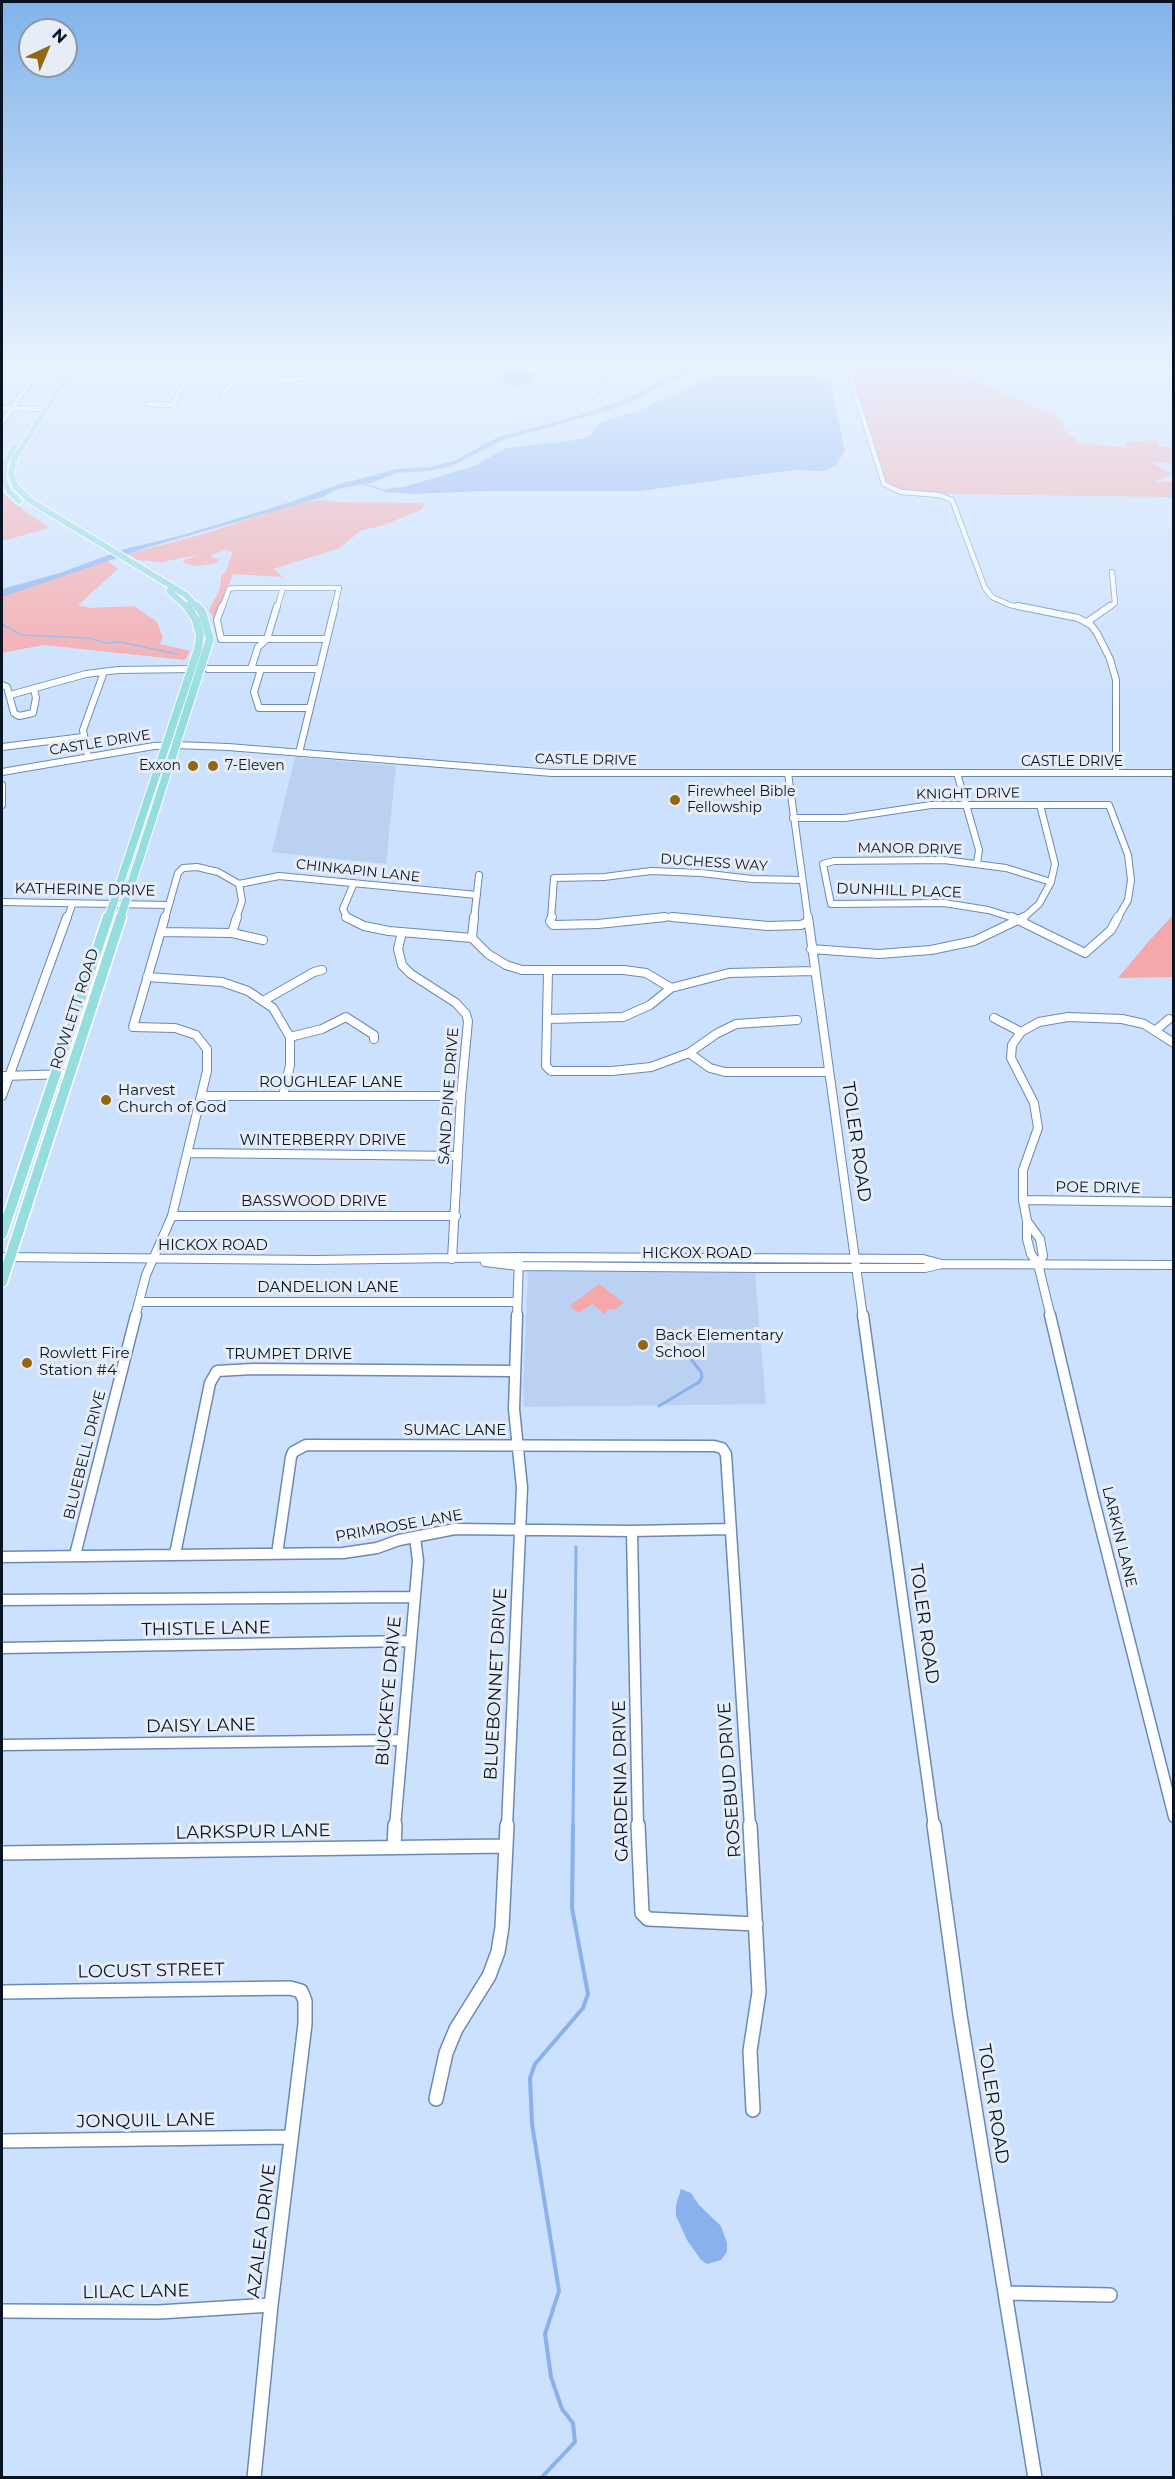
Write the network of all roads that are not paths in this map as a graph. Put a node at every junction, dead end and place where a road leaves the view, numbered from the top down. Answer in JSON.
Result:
{"nodes":[{"id":1,"x":4,"y":480,"type":"edge"},
{"id":2,"x":13,"y":480,"type":"edge"},
{"id":3,"x":883,"y":480,"type":"edge"},
{"id":4,"x":19,"y":496,"type":"junction"},
{"id":5,"x":136,"y":568,"type":"junction"},
{"id":6,"x":1112,"y":572,"type":"dead end"},
{"id":7,"x":283,"y":588,"type":"junction"},
{"id":8,"x":1087,"y":622,"type":"junction"},
{"id":9,"x":267,"y":639,"type":"junction"},
{"id":10,"x":325,"y":639,"type":"junction"},
{"id":11,"x":192,"y":669,"type":"junction"},
{"id":12,"x":205,"y":669,"type":"junction"},
{"id":13,"x":251,"y":669,"type":"junction"},
{"id":14,"x":261,"y":669,"type":"junction"},
{"id":15,"x":319,"y":669,"type":"junction"},
{"id":16,"x":104,"y":672,"type":"junction"},
{"id":17,"x":3,"y":685,"type":"edge"},
{"id":18,"x":34,"y":689,"type":"junction"},
{"id":19,"x":195,"y":689,"type":"junction"},
{"id":20,"x":10,"y":695,"type":"junction"},
{"id":21,"x":310,"y":708,"type":"junction"},
{"id":22,"x":82,"y":737,"type":"junction"},
{"id":23,"x":171,"y":746,"type":"junction"},
{"id":24,"x":2,"y":747,"type":"edge"},
{"id":25,"x":299,"y":753,"type":"junction"},
{"id":26,"x":88,"y":757,"type":"junction"},
{"id":27,"x":2,"y":772,"type":"edge"},
{"id":28,"x":788,"y":773,"type":"junction"},
{"id":29,"x":957,"y":773,"type":"junction"},
{"id":30,"x":1116,"y":773,"type":"junction"},
{"id":31,"x":1173,"y":773,"type":"edge"},
{"id":32,"x":2,"y":786,"type":"edge"},
{"id":33,"x":2,"y":798,"type":"edge"},
{"id":34,"x":2,"y":805,"type":"edge"},
{"id":35,"x":1040,"y":805,"type":"junction"},
{"id":36,"x":967,"y":806,"type":"junction"},
{"id":37,"x":793,"y":818,"type":"junction"},
{"id":38,"x":134,"y":839,"type":"junction"},
{"id":39,"x":146,"y":839,"type":"junction"},
{"id":40,"x":977,"y":862,"type":"junction"},
{"id":41,"x":479,"y":875,"type":"dead end"},
{"id":42,"x":802,"y":880,"type":"junction"},
{"id":43,"x":1051,"y":882,"type":"junction"},
{"id":44,"x":354,"y":883,"type":"junction"},
{"id":45,"x":826,"y":883,"type":"joint"},
{"id":46,"x":239,"y":884,"type":"junction"},
{"id":47,"x":477,"y":895,"type":"junction"},
{"id":48,"x":2,"y":902,"type":"edge"},
{"id":49,"x":114,"y":904,"type":"junction"},
{"id":50,"x":72,"y":905,"type":"junction"},
{"id":51,"x":125,"y":905,"type":"junction"},
{"id":52,"x":169,"y":905,"type":"junction"},
{"id":53,"x":1021,"y":920,"type":"junction"},
{"id":54,"x":807,"y":922,"type":"junction"},
{"id":55,"x":551,"y":924,"type":"joint"},
{"id":56,"x":162,"y":932,"type":"junction"},
{"id":57,"x":232,"y":933,"type":"junction"},
{"id":58,"x":402,"y":933,"type":"junction"},
{"id":59,"x":472,"y":938,"type":"junction"},
{"id":60,"x":263,"y":940,"type":"dead end"},
{"id":61,"x":811,"y":949,"type":"junction"},
{"id":62,"x":1085,"y":953,"type":"joint"},
{"id":63,"x":322,"y":970,"type":"dead end"},
{"id":64,"x":548,"y":971,"type":"junction"},
{"id":65,"x":814,"y":971,"type":"junction"},
{"id":66,"x":147,"y":977,"type":"junction"},
{"id":67,"x":671,"y":988,"type":"junction"},
{"id":68,"x":263,"y":1001,"type":"junction"},
{"id":69,"x":994,"y":1018,"type":"dead end"},
{"id":70,"x":547,"y":1019,"type":"junction"},
{"id":71,"x":1170,"y":1019,"type":"dead end"},
{"id":72,"x":797,"y":1020,"type":"dead end"},
{"id":73,"x":1156,"y":1030,"type":"junction"},
{"id":74,"x":1021,"y":1032,"type":"junction"},
{"id":75,"x":290,"y":1037,"type":"junction"},
{"id":76,"x":374,"y":1039,"type":"dead end"},
{"id":77,"x":1173,"y":1043,"type":"edge"},
{"id":78,"x":689,"y":1053,"type":"junction"},
{"id":79,"x":828,"y":1072,"type":"junction"},
{"id":80,"x":69,"y":1074,"type":"junction"},
{"id":81,"x":5,"y":1076,"type":"edge"},
{"id":82,"x":54,"y":1076,"type":"junction"},
{"id":83,"x":2,"y":1096,"type":"edge"},
{"id":84,"x":201,"y":1096,"type":"junction"},
{"id":85,"x":283,"y":1096,"type":"junction"},
{"id":86,"x":461,"y":1096,"type":"junction"},
{"id":87,"x":188,"y":1154,"type":"junction"},
{"id":88,"x":458,"y":1156,"type":"junction"},
{"id":89,"x":1023,"y":1200,"type":"junction"},
{"id":90,"x":1173,"y":1202,"type":"edge"},
{"id":91,"x":172,"y":1216,"type":"junction"},
{"id":92,"x":456,"y":1216,"type":"junction"},
{"id":93,"x":2,"y":1234,"type":"edge"},
{"id":94,"x":671,"y":1258,"type":"junction"},
{"id":95,"x":4,"y":1259,"type":"edge"},
{"id":96,"x":152,"y":1259,"type":"junction"},
{"id":97,"x":452,"y":1259,"type":"junction"},
{"id":98,"x":519,"y":1261,"type":"junction"},
{"id":99,"x":688,"y":1263,"type":"junction"},
{"id":100,"x":854,"y":1263,"type":"junction"},
{"id":101,"x":1038,"y":1264,"type":"junction"},
{"id":102,"x":1173,"y":1265,"type":"edge"},
{"id":103,"x":601,"y":1266,"type":"junction"},
{"id":104,"x":2,"y":1282,"type":"edge"},
{"id":105,"x":140,"y":1302,"type":"junction"},
{"id":106,"x":517,"y":1302,"type":"junction"},
{"id":107,"x":514,"y":1371,"type":"junction"},
{"id":108,"x":519,"y":1446,"type":"junction"},
{"id":109,"x":722,"y":1448,"type":"joint"},
{"id":110,"x":521,"y":1528,"type":"junction"},
{"id":111,"x":730,"y":1529,"type":"junction"},
{"id":112,"x":632,"y":1531,"type":"junction"},
{"id":113,"x":415,"y":1537,"type":"junction"},
{"id":114,"x":175,"y":1554,"type":"junction"},
{"id":115,"x":277,"y":1554,"type":"junction"},
{"id":116,"x":75,"y":1555,"type":"junction"},
{"id":117,"x":2,"y":1557,"type":"edge"},
{"id":118,"x":414,"y":1598,"type":"junction"},
{"id":119,"x":2,"y":1600,"type":"edge"},
{"id":120,"x":410,"y":1641,"type":"junction"},
{"id":121,"x":2,"y":1648,"type":"edge"},
{"id":122,"x":400,"y":1740,"type":"junction"},
{"id":123,"x":2,"y":1745,"type":"edge"},
{"id":124,"x":1173,"y":1817,"type":"edge"},
{"id":125,"x":505,"y":1846,"type":"junction"},
{"id":126,"x":394,"y":1848,"type":"junction"},
{"id":127,"x":2,"y":1853,"type":"edge"},
{"id":128,"x":756,"y":1924,"type":"junction"},
{"id":129,"x":301,"y":1991,"type":"joint"},
{"id":130,"x":2,"y":1992,"type":"edge"},
{"id":131,"x":436,"y":2099,"type":"dead end"},
{"id":132,"x":753,"y":2110,"type":"dead end"},
{"id":133,"x":291,"y":2137,"type":"junction"},
{"id":134,"x":2,"y":2141,"type":"edge"},
{"id":135,"x":1006,"y":2293,"type":"junction"},
{"id":136,"x":1110,"y":2295,"type":"dead end"},
{"id":137,"x":271,"y":2306,"type":"junction"},
{"id":138,"x":2,"y":2311,"type":"edge"},
{"id":139,"x":254,"y":2478,"type":"edge"},
{"id":140,"x":1035,"y":2478,"type":"edge"}],
"edges":[{"from":1,"to":4,"type":"main road"},
{"from":2,"to":4,"type":"main road"},
{"from":3,"to":8,"type":"street"},
{"from":4,"to":5,"type":"main road"},
{"from":5,"to":11,"type":"main road"},
{"from":5,"to":12,"type":"main road"},
{"from":6,"to":8,"type":"street"},
{"from":7,"to":9,"type":"street"},
{"from":7,"to":9,"type":"street"},
{"from":7,"to":10,"type":"street"},
{"from":8,"to":30,"type":"street"},
{"from":9,"to":10,"type":"street"},
{"from":9,"to":13,"type":"street"},
{"from":10,"to":15,"type":"street"},
{"from":11,"to":16,"type":"street"},
{"from":11,"to":19,"type":"main road"},
{"from":11,"to":23,"type":"main road"},
{"from":12,"to":13,"type":"street"},
{"from":12,"to":19,"type":"main road"},
{"from":13,"to":14,"type":"street"},
{"from":14,"to":15,"type":"street"},
{"from":14,"to":21,"type":"street"},
{"from":15,"to":21,"type":"street"},
{"from":16,"to":18,"type":"street"},
{"from":16,"to":22,"type":"street"},
{"from":17,"to":20,"type":"street"},
{"from":18,"to":20,"type":"street"},
{"from":18,"to":20,"type":"street"},
{"from":19,"to":23,"type":"main road"},
{"from":21,"to":25,"type":"street"},
{"from":22,"to":24,"type":"street"},
{"from":22,"to":26,"type":"street"},
{"from":23,"to":25,"type":"street","name":"CASTLE DRIVE"},
{"from":23,"to":26,"type":"street","name":"CASTLE DRIVE"},
{"from":23,"to":38,"type":"main road","name":"ROWLETT ROAD"},
{"from":23,"to":39,"type":"main road","name":"ROWLETT ROAD"},
{"from":25,"to":28,"type":"street","name":"CASTLE DRIVE"},
{"from":26,"to":27,"type":"street","name":"CASTLE DRIVE"},
{"from":28,"to":29,"type":"street","name":"CASTLE DRIVE"},
{"from":28,"to":37,"type":"street","name":"TOLER ROAD"},
{"from":29,"to":30,"type":"street","name":"CASTLE DRIVE"},
{"from":29,"to":36,"type":"street"},
{"from":30,"to":31,"type":"street","name":"CASTLE DRIVE"},
{"from":32,"to":33,"type":"street"},
{"from":33,"to":34,"type":"street"},
{"from":35,"to":36,"type":"street","name":"KNIGHT DRIVE"},
{"from":35,"to":43,"type":"street"},
{"from":35,"to":62,"type":"street","name":"KNIGHT DRIVE"},
{"from":36,"to":37,"type":"street","name":"KNIGHT DRIVE"},
{"from":36,"to":40,"type":"street"},
{"from":37,"to":42,"type":"street","name":"TOLER ROAD"},
{"from":38,"to":39,"type":"main road"},
{"from":38,"to":49,"type":"main road","name":"ROWLETT ROAD"},
{"from":39,"to":51,"type":"main road","name":"ROWLETT ROAD"},
{"from":40,"to":43,"type":"street","name":"MANOR DRIVE"},
{"from":40,"to":45,"type":"street","name":"MANOR DRIVE"},
{"from":41,"to":47,"type":"street"},
{"from":42,"to":54,"type":"street","name":"TOLER ROAD"},
{"from":42,"to":55,"type":"street","name":"DUCHESS WAY"},
{"from":43,"to":53,"type":"street"},
{"from":44,"to":46,"type":"street","name":"CHINKAPIN LANE"},
{"from":44,"to":47,"type":"street","name":"CHINKAPIN LANE"},
{"from":44,"to":58,"type":"street"},
{"from":45,"to":53,"type":"street","name":"DUNHILL PLACE"},
{"from":46,"to":52,"type":"street"},
{"from":46,"to":57,"type":"street"},
{"from":47,"to":59,"type":"street"},
{"from":48,"to":50,"type":"street","name":"KATHERINE DRIVE"},
{"from":49,"to":50,"type":"street","name":"KATHERINE DRIVE"},
{"from":49,"to":51,"type":"street","name":"KATHERINE DRIVE"},
{"from":49,"to":82,"type":"main road","name":"ROWLETT ROAD"},
{"from":50,"to":81,"type":"street"},
{"from":51,"to":52,"type":"street","name":"KATHERINE DRIVE"},
{"from":51,"to":80,"type":"main road","name":"ROWLETT ROAD"},
{"from":52,"to":56,"type":"street"},
{"from":53,"to":61,"type":"street"},
{"from":53,"to":62,"type":"street","name":"DUNHILL PLACE"},
{"from":54,"to":55,"type":"street"},
{"from":54,"to":61,"type":"street","name":"TOLER ROAD"},
{"from":56,"to":57,"type":"street"},
{"from":56,"to":66,"type":"street"},
{"from":57,"to":60,"type":"street"},
{"from":58,"to":59,"type":"street"},
{"from":58,"to":86,"type":"street","name":"SAND PINE DRIVE"},
{"from":59,"to":64,"type":"street"},
{"from":61,"to":65,"type":"street","name":"TOLER ROAD"},
{"from":63,"to":68,"type":"street"},
{"from":64,"to":67,"type":"street"},
{"from":64,"to":70,"type":"street"},
{"from":65,"to":67,"type":"street"},
{"from":65,"to":79,"type":"street","name":"TOLER ROAD"},
{"from":66,"to":68,"type":"street"},
{"from":66,"to":84,"type":"street","name":"BLUEBELL DRIVE"},
{"from":67,"to":70,"type":"street"},
{"from":68,"to":75,"type":"street"},
{"from":69,"to":74,"type":"street"},
{"from":70,"to":78,"type":"street"},
{"from":71,"to":73,"type":"street"},
{"from":72,"to":78,"type":"street"},
{"from":73,"to":74,"type":"street"},
{"from":73,"to":77,"type":"street"},
{"from":74,"to":89,"type":"street","name":"LARKIN LANE"},
{"from":75,"to":76,"type":"street"},
{"from":75,"to":85,"type":"street"},
{"from":78,"to":79,"type":"street"},
{"from":79,"to":100,"type":"street","name":"TOLER ROAD"},
{"from":80,"to":82,"type":"street"},
{"from":80,"to":95,"type":"main road","name":"ROWLETT ROAD"},
{"from":81,"to":82,"type":"street"},
{"from":81,"to":83,"type":"street"},
{"from":82,"to":93,"type":"main road","name":"ROWLETT ROAD"},
{"from":84,"to":85,"type":"street","name":"ROUGHLEAF LANE"},
{"from":84,"to":87,"type":"street","name":"BLUEBELL DRIVE"},
{"from":85,"to":86,"type":"street","name":"ROUGHLEAF LANE"},
{"from":86,"to":88,"type":"street","name":"SAND PINE DRIVE"},
{"from":87,"to":88,"type":"street","name":"WINTERBERRY DRIVE"},
{"from":87,"to":91,"type":"street","name":"BLUEBELL DRIVE"},
{"from":88,"to":92,"type":"street","name":"SAND PINE DRIVE"},
{"from":89,"to":90,"type":"street","name":"POE DRIVE"},
{"from":89,"to":101,"type":"street","name":"LARKIN LANE"},
{"from":91,"to":92,"type":"street","name":"BASSWOOD DRIVE"},
{"from":91,"to":96,"type":"street","name":"BLUEBELL DRIVE"},
{"from":92,"to":97,"type":"street","name":"SAND PINE DRIVE"},
{"from":94,"to":98,"type":"street","name":"HICKOX ROAD"},
{"from":94,"to":99,"type":"street","name":"HICKOX ROAD"},
{"from":94,"to":103,"type":"street"},
{"from":95,"to":96,"type":"street","name":"HICKOX ROAD"},
{"from":95,"to":104,"type":"main road","name":"ROWLETT ROAD"},
{"from":96,"to":97,"type":"street","name":"HICKOX ROAD"},
{"from":96,"to":105,"type":"street","name":"BLUEBELL DRIVE"},
{"from":97,"to":98,"type":"street","name":"HICKOX ROAD"},
{"from":98,"to":103,"type":"street","name":"HICKOX ROAD"},
{"from":98,"to":106,"type":"street","name":"BLUEBONNET DRIVE"},
{"from":99,"to":100,"type":"street","name":"HICKOX ROAD"},
{"from":99,"to":103,"type":"street","name":"HICKOX ROAD"},
{"from":100,"to":101,"type":"street","name":"HICKOX ROAD"},
{"from":100,"to":135,"type":"street","name":"TOLER ROAD"},
{"from":101,"to":102,"type":"street","name":"HICKOX ROAD"},
{"from":101,"to":124,"type":"street","name":"LARKIN LANE"},
{"from":105,"to":106,"type":"street","name":"DANDELION LANE"},
{"from":105,"to":116,"type":"street","name":"BLUEBELL DRIVE"},
{"from":106,"to":107,"type":"street","name":"BLUEBONNET DRIVE"},
{"from":107,"to":108,"type":"street","name":"BLUEBONNET DRIVE"},
{"from":107,"to":114,"type":"street","name":"TRUMPET DRIVE"},
{"from":108,"to":109,"type":"street","name":"SUMAC LANE"},
{"from":108,"to":110,"type":"street","name":"BLUEBONNET DRIVE"},
{"from":108,"to":115,"type":"street","name":"SUMAC LANE"},
{"from":109,"to":111,"type":"street","name":"ROSEBUD DRIVE"},
{"from":110,"to":112,"type":"street","name":"PRIMROSE LANE"},
{"from":110,"to":113,"type":"street","name":"PRIMROSE LANE"},
{"from":110,"to":125,"type":"street","name":"BLUEBONNET DRIVE"},
{"from":111,"to":112,"type":"street","name":"PRIMROSE LANE"},
{"from":111,"to":128,"type":"street","name":"ROSEBUD DRIVE"},
{"from":112,"to":128,"type":"street","name":"GARDENIA DRIVE"},
{"from":113,"to":115,"type":"street","name":"PRIMROSE LANE"},
{"from":113,"to":118,"type":"street","name":"BUCKEYE DRIVE"},
{"from":114,"to":115,"type":"street","name":"PRIMROSE LANE"},
{"from":114,"to":116,"type":"street","name":"PRIMROSE LANE"},
{"from":116,"to":117,"type":"street","name":"PRIMROSE LANE"},
{"from":118,"to":119,"type":"street"},
{"from":118,"to":120,"type":"street","name":"BUCKEYE DRIVE"},
{"from":120,"to":121,"type":"street","name":"THISTLE LANE"},
{"from":120,"to":122,"type":"street","name":"BUCKEYE DRIVE"},
{"from":122,"to":123,"type":"street","name":"DAISY LANE"},
{"from":122,"to":126,"type":"street","name":"BUCKEYE DRIVE"},
{"from":125,"to":126,"type":"street","name":"LARKSPUR LANE"},
{"from":125,"to":131,"type":"street","name":"BLUEBONNET DRIVE"},
{"from":126,"to":127,"type":"street","name":"LARKSPUR LANE"},
{"from":128,"to":132,"type":"street","name":"ROSEBUD DRIVE"},
{"from":129,"to":130,"type":"street","name":"LOCUST STREET"},
{"from":129,"to":133,"type":"street","name":"AZALEA DRIVE"},
{"from":133,"to":134,"type":"street","name":"JONQUIL LANE"},
{"from":133,"to":137,"type":"street","name":"AZALEA DRIVE"},
{"from":135,"to":136,"type":"street"},
{"from":135,"to":140,"type":"street","name":"TOLER ROAD"},
{"from":137,"to":138,"type":"street","name":"LILAC LANE"},
{"from":137,"to":139,"type":"street","name":"AZALEA DRIVE"}]}
